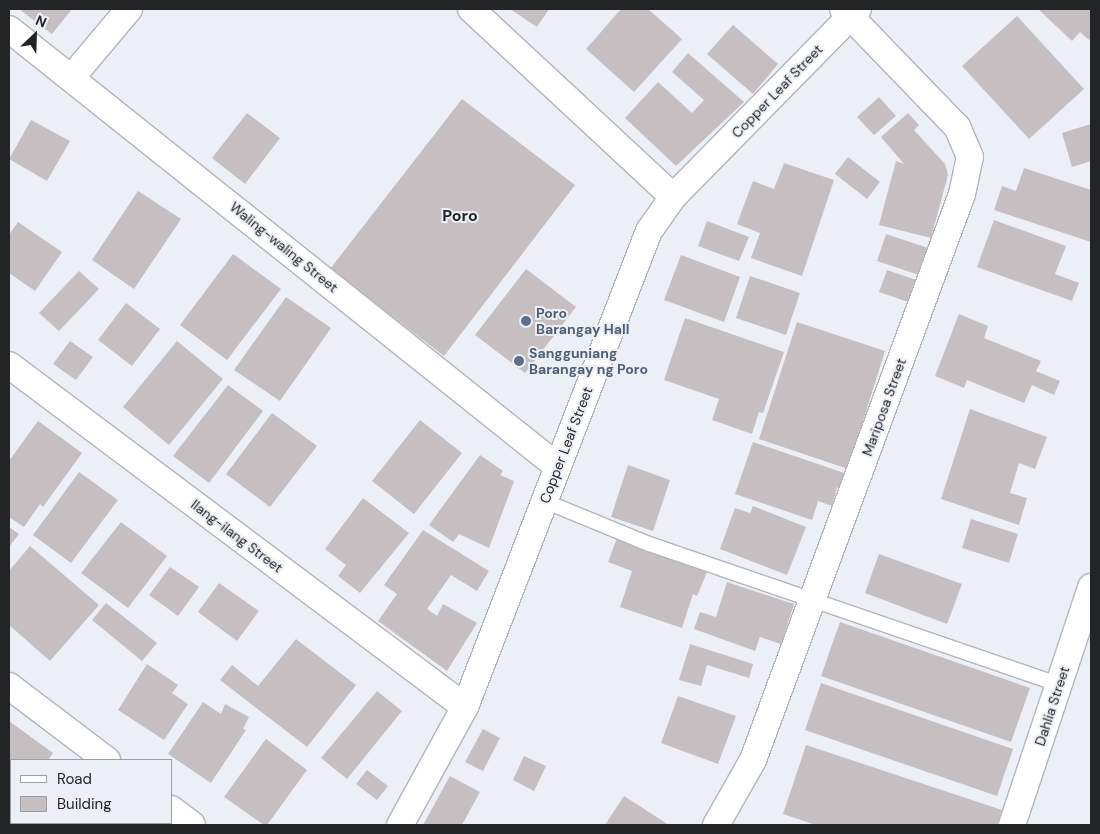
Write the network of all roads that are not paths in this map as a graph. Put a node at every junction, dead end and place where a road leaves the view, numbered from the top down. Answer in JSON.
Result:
{"nodes":[{"id":1,"x":129,"y":9,"type":"edge"},
{"id":2,"x":470,"y":9,"type":"edge"},
{"id":3,"x":851,"y":11,"type":"edge"},
{"id":4,"x":9,"y":28,"type":"edge"},
{"id":5,"x":72,"y":77,"type":"junction"},
{"id":6,"x":673,"y":197,"type":"junction"},
{"id":7,"x":9,"y":365,"type":"edge"},
{"id":8,"x":558,"y":467,"type":"junction"},
{"id":9,"x":544,"y":502,"type":"junction"},
{"id":10,"x":1091,"y":587,"type":"edge"},
{"id":11,"x":812,"y":601,"type":"junction"},
{"id":12,"x":1059,"y":684,"type":"junction"},
{"id":13,"x":9,"y":686,"type":"edge"},
{"id":14,"x":465,"y":707,"type":"junction"},
{"id":15,"x":106,"y":759,"type":"edge"},
{"id":16,"x":172,"y":810,"type":"edge"},
{"id":17,"x":1020,"y":823,"type":"edge"},
{"id":18,"x":192,"y":825,"type":"edge"},
{"id":19,"x":400,"y":825,"type":"edge"},
{"id":20,"x":716,"y":825,"type":"edge"}],
"edges":[{"from":1,"to":5,"type":"street"},
{"from":2,"to":6,"type":"street"},
{"from":3,"to":6,"type":"street","name":"Copper Leaf Street"},
{"from":3,"to":11,"type":"street","name":"Mariposa Street"},
{"from":4,"to":5,"type":"street","name":"Waling-waling Street"},
{"from":5,"to":8,"type":"street","name":"Waling-waling Street"},
{"from":6,"to":8,"type":"street","name":"Copper Leaf Street"},
{"from":7,"to":14,"type":"street","name":"Ilang-ilang Street"},
{"from":8,"to":9,"type":"street","name":"Copper Leaf Street"},
{"from":9,"to":11,"type":"lane"},
{"from":9,"to":14,"type":"street","name":"Copper Leaf Street"},
{"from":10,"to":12,"type":"street","name":"Dahlia Street"},
{"from":11,"to":12,"type":"lane"},
{"from":11,"to":20,"type":"street","name":"Mariposa Street"},
{"from":12,"to":17,"type":"street","name":"Dahlia Street"},
{"from":13,"to":15,"type":"street"},
{"from":14,"to":19,"type":"street","name":"Copper Leaf Street"},
{"from":16,"to":18,"type":"street"}]}
